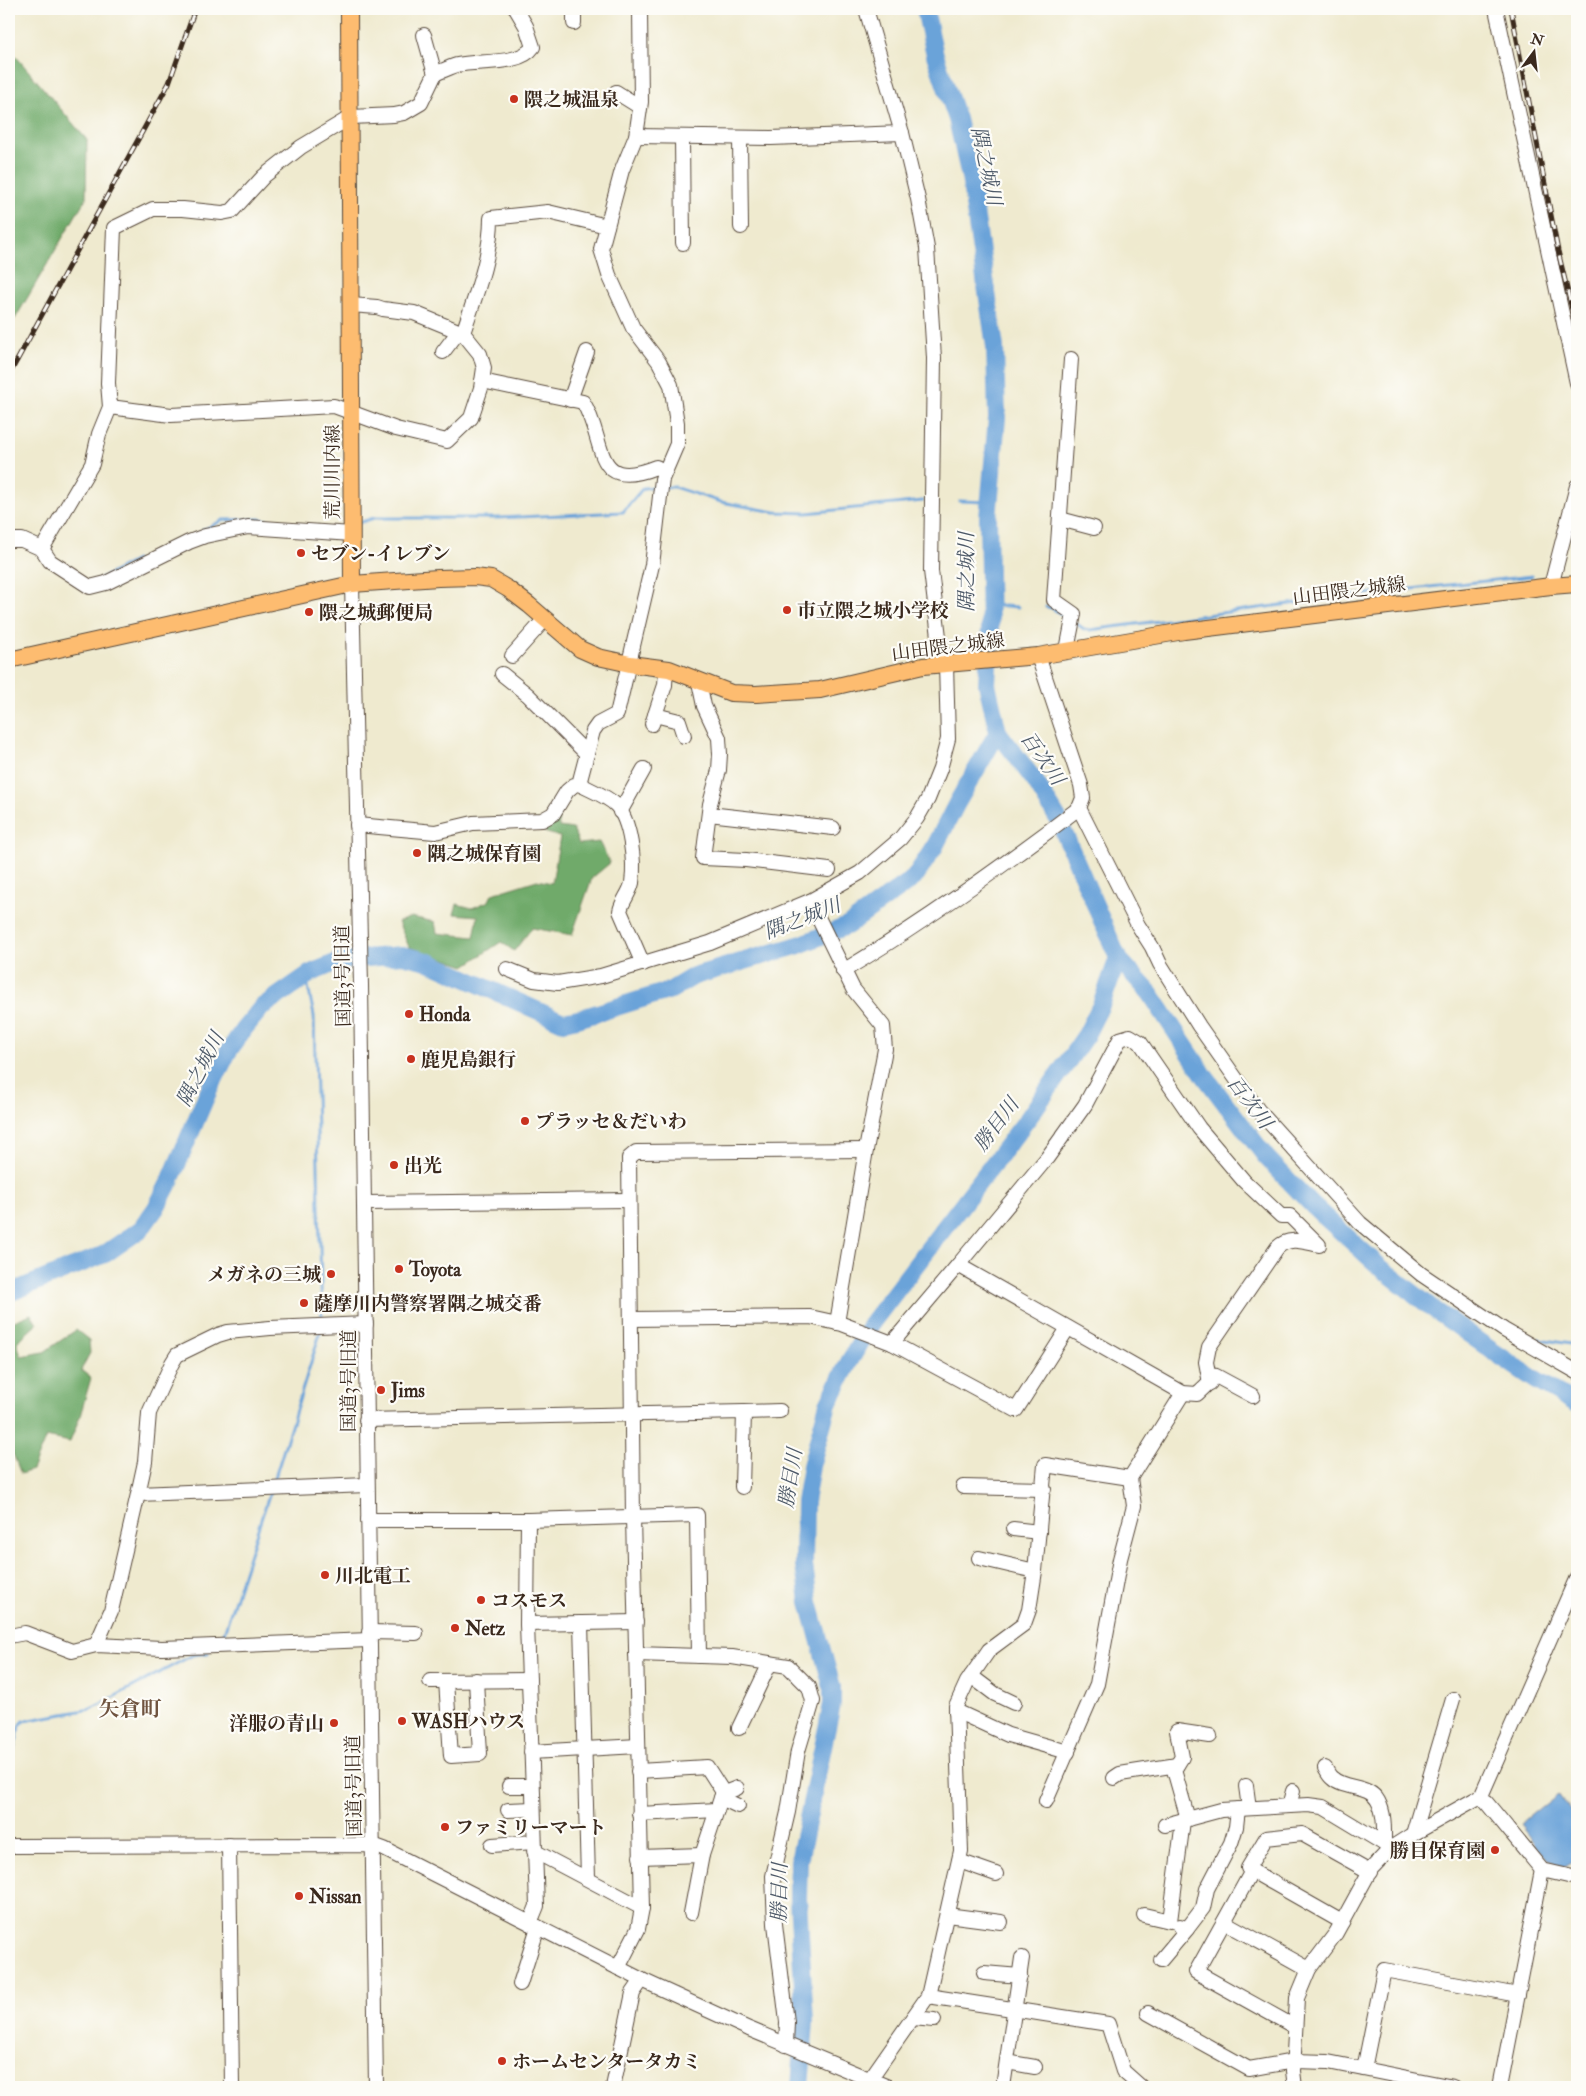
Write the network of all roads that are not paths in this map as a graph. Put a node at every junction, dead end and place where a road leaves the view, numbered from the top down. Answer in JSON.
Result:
{"nodes":[{"id":1,"x":349,"y":9,"type":"edge"},
{"id":2,"x":516,"y":9,"type":"edge"},
{"id":3,"x":640,"y":9,"type":"edge"},
{"id":4,"x":866,"y":9,"type":"edge"},
{"id":5,"x":1496,"y":9,"type":"edge"},
{"id":6,"x":424,"y":35,"type":"dead end"},
{"id":7,"x":435,"y":74,"type":"junction"},
{"id":8,"x":616,"y":92,"type":"dead end"},
{"id":9,"x":640,"y":107,"type":"junction"},
{"id":10,"x":350,"y":117,"type":"junction"},
{"id":11,"x":902,"y":133,"type":"junction"},
{"id":12,"x":636,"y":136,"type":"junction"},
{"id":13,"x":682,"y":137,"type":"junction"},
{"id":14,"x":740,"y":138,"type":"junction"},
{"id":15,"x":608,"y":226,"type":"junction"},
{"id":16,"x":741,"y":227,"type":"dead end"},
{"id":17,"x":682,"y":243,"type":"dead end"},
{"id":18,"x":352,"y":305,"type":"junction"},
{"id":19,"x":461,"y":332,"type":"junction"},
{"id":20,"x":443,"y":352,"type":"dead end"},
{"id":21,"x":587,"y":352,"type":"dead end"},
{"id":22,"x":1071,"y":360,"type":"dead end"},
{"id":23,"x":482,"y":381,"type":"junction"},
{"id":24,"x":1577,"y":383,"type":"edge"},
{"id":25,"x":570,"y":400,"type":"junction"},
{"id":26,"x":110,"y":407,"type":"junction"},
{"id":27,"x":352,"y":412,"type":"junction"},
{"id":28,"x":662,"y":481,"type":"junction"},
{"id":29,"x":1577,"y":486,"type":"edge"},
{"id":30,"x":1060,"y":518,"type":"junction"},
{"id":31,"x":352,"y":528,"type":"junction"},
{"id":32,"x":1094,"y":528,"type":"dead end"},
{"id":33,"x":9,"y":540,"type":"edge"},
{"id":34,"x":42,"y":549,"type":"junction"},
{"id":35,"x":352,"y":584,"type":"junction"},
{"id":36,"x":1577,"y":584,"type":"edge"},
{"id":37,"x":1551,"y":586,"type":"junction"},
{"id":38,"x":545,"y":619,"type":"junction"},
{"id":39,"x":1067,"y":650,"type":"junction"},
{"id":40,"x":512,"y":656,"type":"dead end"},
{"id":41,"x":1032,"y":656,"type":"junction"},
{"id":42,"x":9,"y":660,"type":"edge"},
{"id":43,"x":630,"y":664,"type":"junction"},
{"id":44,"x":948,"y":664,"type":"junction"},
{"id":45,"x":666,"y":669,"type":"junction"},
{"id":46,"x":502,"y":674,"type":"dead end"},
{"id":47,"x":699,"y":682,"type":"junction"},
{"id":48,"x":684,"y":736,"type":"dead end"},
{"id":49,"x":587,"y":754,"type":"junction"},
{"id":50,"x":644,"y":769,"type":"dead end"},
{"id":51,"x":579,"y":784,"type":"junction"},
{"id":52,"x":1077,"y":809,"type":"junction"},
{"id":53,"x":620,"y":812,"type":"junction"},
{"id":54,"x":709,"y":814,"type":"junction"},
{"id":55,"x":358,"y":825,"type":"junction"},
{"id":56,"x":833,"y":828,"type":"dead end"},
{"id":57,"x":829,"y":870,"type":"dead end"},
{"id":58,"x":811,"y":903,"type":"junction"},
{"id":59,"x":643,"y":964,"type":"junction"},
{"id":60,"x":507,"y":969,"type":"dead end"},
{"id":61,"x":843,"y":971,"type":"junction"},
{"id":62,"x":866,"y":1150,"type":"junction"},
{"id":63,"x":629,"y":1200,"type":"junction"},
{"id":64,"x":364,"y":1203,"type":"junction"},
{"id":65,"x":958,"y":1265,"type":"junction"},
{"id":66,"x":630,"y":1319,"type":"junction"},
{"id":67,"x":366,"y":1324,"type":"junction"},
{"id":68,"x":840,"y":1324,"type":"junction"},
{"id":69,"x":1068,"y":1328,"type":"junction"},
{"id":70,"x":889,"y":1341,"type":"junction"},
{"id":71,"x":1577,"y":1372,"type":"edge"},
{"id":72,"x":1210,"y":1383,"type":"junction"},
{"id":73,"x":1183,"y":1393,"type":"junction"},
{"id":74,"x":1253,"y":1396,"type":"dead end"},
{"id":75,"x":780,"y":1411,"type":"dead end"},
{"id":76,"x":744,"y":1412,"type":"junction"},
{"id":77,"x":632,"y":1415,"type":"junction"},
{"id":78,"x":366,"y":1420,"type":"junction"},
{"id":79,"x":1130,"y":1478,"type":"junction"},
{"id":80,"x":367,"y":1485,"type":"junction"},
{"id":81,"x":742,"y":1487,"type":"dead end"},
{"id":82,"x":963,"y":1487,"type":"dead end"},
{"id":83,"x":1044,"y":1489,"type":"junction"},
{"id":84,"x":138,"y":1494,"type":"junction"},
{"id":85,"x":633,"y":1517,"type":"junction"},
{"id":86,"x":368,"y":1520,"type":"junction"},
{"id":87,"x":528,"y":1520,"type":"junction"},
{"id":88,"x":1013,"y":1528,"type":"dead end"},
{"id":89,"x":1039,"y":1532,"type":"junction"},
{"id":90,"x":979,"y":1558,"type":"dead end"},
{"id":91,"x":1035,"y":1571,"type":"junction"},
{"id":92,"x":1577,"y":1577,"type":"edge"},
{"id":93,"x":636,"y":1622,"type":"junction"},
{"id":94,"x":581,"y":1623,"type":"junction"},
{"id":95,"x":527,"y":1624,"type":"junction"},
{"id":96,"x":416,"y":1633,"type":"dead end"},
{"id":97,"x":9,"y":1636,"type":"edge"},
{"id":98,"x":369,"y":1636,"type":"junction"},
{"id":99,"x":96,"y":1645,"type":"junction"},
{"id":100,"x":636,"y":1654,"type":"junction"},
{"id":101,"x":699,"y":1656,"type":"junction"},
{"id":102,"x":770,"y":1663,"type":"junction"},
{"id":103,"x":971,"y":1676,"type":"junction"},
{"id":104,"x":476,"y":1680,"type":"junction"},
{"id":105,"x":529,"y":1680,"type":"junction"},
{"id":106,"x":430,"y":1681,"type":"dead end"},
{"id":107,"x":446,"y":1681,"type":"junction"},
{"id":108,"x":1453,"y":1699,"type":"dead end"},
{"id":109,"x":1014,"y":1703,"type":"dead end"},
{"id":110,"x":956,"y":1711,"type":"junction"},
{"id":111,"x":739,"y":1728,"type":"dead end"},
{"id":112,"x":1210,"y":1736,"type":"dead end"},
{"id":113,"x":638,"y":1746,"type":"junction"},
{"id":114,"x":584,"y":1749,"type":"junction"},
{"id":115,"x":531,"y":1752,"type":"junction"},
{"id":116,"x":1068,"y":1752,"type":"junction"},
{"id":117,"x":719,"y":1761,"type":"dead end"},
{"id":118,"x":1177,"y":1765,"type":"junction"},
{"id":119,"x":1325,"y":1768,"type":"dead end"},
{"id":120,"x":638,"y":1772,"type":"junction"},
{"id":121,"x":711,"y":1773,"type":"junction"},
{"id":122,"x":1114,"y":1778,"type":"dead end"},
{"id":123,"x":509,"y":1786,"type":"dead end"},
{"id":124,"x":532,"y":1786,"type":"junction"},
{"id":125,"x":1246,"y":1786,"type":"dead end"},
{"id":126,"x":737,"y":1788,"type":"dead end"},
{"id":127,"x":1293,"y":1791,"type":"dead end"},
{"id":128,"x":1481,"y":1796,"type":"junction"},
{"id":129,"x":720,"y":1801,"type":"junction"},
{"id":130,"x":1046,"y":1801,"type":"dead end"},
{"id":131,"x":738,"y":1806,"type":"dead end"},
{"id":132,"x":1289,"y":1806,"type":"junction"},
{"id":133,"x":533,"y":1809,"type":"junction"},
{"id":134,"x":1244,"y":1809,"type":"junction"},
{"id":135,"x":508,"y":1810,"type":"dead end"},
{"id":136,"x":639,"y":1814,"type":"junction"},
{"id":137,"x":1186,"y":1820,"type":"junction"},
{"id":138,"x":1165,"y":1825,"type":"dead end"},
{"id":139,"x":1413,"y":1834,"type":"junction"},
{"id":140,"x":492,"y":1844,"type":"dead end"},
{"id":141,"x":229,"y":1845,"type":"junction"},
{"id":142,"x":372,"y":1845,"type":"junction"},
{"id":143,"x":9,"y":1846,"type":"edge"},
{"id":144,"x":534,"y":1846,"type":"junction"},
{"id":145,"x":1388,"y":1846,"type":"junction"},
{"id":146,"x":702,"y":1855,"type":"junction"},
{"id":147,"x":640,"y":1857,"type":"junction"},
{"id":148,"x":960,"y":1861,"type":"junction"},
{"id":149,"x":1542,"y":1870,"type":"junction"},
{"id":150,"x":1252,"y":1871,"type":"junction"},
{"id":151,"x":1370,"y":1872,"type":"junction"},
{"id":152,"x":996,"y":1874,"type":"dead end"},
{"id":153,"x":588,"y":1878,"type":"junction"},
{"id":154,"x":1577,"y":1878,"type":"edge"},
{"id":155,"x":642,"y":1908,"type":"junction"},
{"id":156,"x":690,"y":1913,"type":"dead end"},
{"id":157,"x":947,"y":1914,"type":"junction"},
{"id":158,"x":1144,"y":1915,"type":"dead end"},
{"id":159,"x":1170,"y":1921,"type":"junction"},
{"id":160,"x":1001,"y":1922,"type":"dead end"},
{"id":161,"x":1224,"y":1922,"type":"junction"},
{"id":162,"x":1342,"y":1922,"type":"junction"},
{"id":163,"x":534,"y":1925,"type":"junction"},
{"id":164,"x":1187,"y":1929,"type":"junction"},
{"id":165,"x":1022,"y":1958,"type":"dead end"},
{"id":166,"x":1161,"y":1960,"type":"dead end"},
{"id":167,"x":618,"y":1968,"type":"junction"},
{"id":168,"x":1309,"y":1969,"type":"junction"},
{"id":169,"x":984,"y":1973,"type":"dead end"},
{"id":170,"x":1020,"y":1976,"type":"junction"},
{"id":171,"x":642,"y":1980,"type":"junction"},
{"id":172,"x":520,"y":1984,"type":"dead end"},
{"id":173,"x":1518,"y":1995,"type":"junction"},
{"id":174,"x":928,"y":1996,"type":"junction"},
{"id":175,"x":1015,"y":2009,"type":"junction"},
{"id":176,"x":1148,"y":2013,"type":"dead end"},
{"id":177,"x":913,"y":2018,"type":"junction"},
{"id":178,"x":934,"y":2020,"type":"dead end"},
{"id":179,"x":1295,"y":2027,"type":"junction"},
{"id":180,"x":789,"y":2046,"type":"junction"},
{"id":181,"x":1294,"y":2061,"type":"junction"},
{"id":182,"x":1007,"y":2062,"type":"junction"},
{"id":183,"x":1035,"y":2067,"type":"dead end"},
{"id":184,"x":1364,"y":2069,"type":"junction"},
{"id":185,"x":869,"y":2083,"type":"edge"},
{"id":186,"x":1411,"y":2083,"type":"edge"},
{"id":187,"x":232,"y":2087,"type":"edge"},
{"id":188,"x":376,"y":2087,"type":"edge"},
{"id":189,"x":613,"y":2087,"type":"edge"},
{"id":190,"x":888,"y":2087,"type":"edge"},
{"id":191,"x":1003,"y":2087,"type":"edge"},
{"id":192,"x":1141,"y":2087,"type":"edge"},
{"id":193,"x":1295,"y":2087,"type":"edge"},
{"id":194,"x":1453,"y":2087,"type":"edge"},
{"id":195,"x":1500,"y":2087,"type":"edge"}],
"edges":[{"from":1,"to":10,"type":"main road","name":"荒川川内線"},
{"from":2,"to":7,"type":"street"},
{"from":3,"to":9,"type":"street"},
{"from":4,"to":11,"type":"street"},
{"from":5,"to":24,"type":"street"},
{"from":6,"to":7,"type":"street"},
{"from":7,"to":10,"type":"street"},
{"from":8,"to":9,"type":"street"},
{"from":9,"to":12,"type":"street"},
{"from":10,"to":18,"type":"main road","name":"荒川川内線"},
{"from":10,"to":26,"type":"street"},
{"from":11,"to":14,"type":"street"},
{"from":11,"to":44,"type":"street"},
{"from":12,"to":13,"type":"street"},
{"from":12,"to":15,"type":"street"},
{"from":13,"to":14,"type":"street"},
{"from":13,"to":17,"type":"street"},
{"from":14,"to":16,"type":"street"},
{"from":15,"to":19,"type":"street"},
{"from":15,"to":28,"type":"street"},
{"from":18,"to":19,"type":"street"},
{"from":18,"to":27,"type":"main road","name":"荒川川内線"},
{"from":19,"to":20,"type":"street"},
{"from":19,"to":23,"type":"street"},
{"from":21,"to":25,"type":"street"},
{"from":22,"to":30,"type":"street"},
{"from":23,"to":25,"type":"street"},
{"from":23,"to":27,"type":"street"},
{"from":25,"to":28,"type":"street"},
{"from":26,"to":27,"type":"street"},
{"from":26,"to":34,"type":"street"},
{"from":27,"to":31,"type":"main road","name":"荒川川内線"},
{"from":28,"to":43,"type":"street"},
{"from":29,"to":37,"type":"street"},
{"from":30,"to":32,"type":"street"},
{"from":30,"to":39,"type":"street"},
{"from":31,"to":34,"type":"street"},
{"from":31,"to":35,"type":"main road","name":"荒川川内線"},
{"from":33,"to":34,"type":"street"},
{"from":35,"to":38,"type":"main road","name":"山田隈之城線"},
{"from":35,"to":42,"type":"main road"},
{"from":35,"to":55,"type":"street","name":"国道3号旧道"},
{"from":36,"to":37,"type":"main road","name":"山田隈之城線"},
{"from":37,"to":39,"type":"main road","name":"山田隈之城線"},
{"from":38,"to":40,"type":"street"},
{"from":38,"to":43,"type":"main road","name":"山田隈之城線"},
{"from":39,"to":41,"type":"main road","name":"山田隈之城線"},
{"from":41,"to":44,"type":"main road","name":"山田隈之城線"},
{"from":41,"to":52,"type":"street"},
{"from":43,"to":45,"type":"main road","name":"山田隈之城線"},
{"from":43,"to":49,"type":"street"},
{"from":44,"to":47,"type":"main road","name":"山田隈之城線"},
{"from":44,"to":58,"type":"street"},
{"from":45,"to":47,"type":"main road","name":"山田隈之城線"},
{"from":45,"to":48,"type":"street"},
{"from":46,"to":49,"type":"street"},
{"from":47,"to":54,"type":"street"},
{"from":49,"to":51,"type":"street"},
{"from":50,"to":53,"type":"street"},
{"from":51,"to":53,"type":"street"},
{"from":51,"to":55,"type":"street"},
{"from":52,"to":61,"type":"street"},
{"from":52,"to":71,"type":"street"},
{"from":53,"to":59,"type":"street"},
{"from":54,"to":56,"type":"street"},
{"from":54,"to":57,"type":"street"},
{"from":55,"to":64,"type":"street","name":"国道3号旧道"},
{"from":58,"to":59,"type":"street"},
{"from":58,"to":61,"type":"street"},
{"from":59,"to":60,"type":"street"},
{"from":61,"to":62,"type":"street"},
{"from":62,"to":63,"type":"street"},
{"from":62,"to":68,"type":"street"},
{"from":63,"to":64,"type":"street"},
{"from":63,"to":66,"type":"street"},
{"from":64,"to":67,"type":"street","name":"国道3号旧道"},
{"from":65,"to":69,"type":"street"},
{"from":65,"to":70,"type":"street"},
{"from":65,"to":72,"type":"street"},
{"from":66,"to":68,"type":"street"},
{"from":66,"to":77,"type":"street"},
{"from":67,"to":78,"type":"street","name":"国道3号旧道"},
{"from":67,"to":84,"type":"street"},
{"from":68,"to":70,"type":"street"},
{"from":69,"to":70,"type":"street"},
{"from":69,"to":73,"type":"street"},
{"from":72,"to":73,"type":"street"},
{"from":72,"to":74,"type":"street"},
{"from":73,"to":79,"type":"street"},
{"from":75,"to":76,"type":"street"},
{"from":76,"to":77,"type":"street"},
{"from":76,"to":81,"type":"street"},
{"from":77,"to":78,"type":"street"},
{"from":77,"to":85,"type":"street"},
{"from":78,"to":80,"type":"street","name":"国道3号旧道"},
{"from":79,"to":83,"type":"street"},
{"from":79,"to":116,"type":"street"},
{"from":80,"to":84,"type":"street"},
{"from":80,"to":86,"type":"street","name":"国道3号旧道"},
{"from":82,"to":83,"type":"street"},
{"from":83,"to":89,"type":"street"},
{"from":84,"to":99,"type":"street"},
{"from":85,"to":87,"type":"street"},
{"from":85,"to":93,"type":"street"},
{"from":85,"to":101,"type":"street"},
{"from":86,"to":87,"type":"street"},
{"from":86,"to":98,"type":"street","name":"国道3号旧道"},
{"from":87,"to":95,"type":"street"},
{"from":88,"to":89,"type":"street"},
{"from":89,"to":91,"type":"street"},
{"from":90,"to":91,"type":"street"},
{"from":91,"to":103,"type":"street"},
{"from":92,"to":128,"type":"street"},
{"from":93,"to":94,"type":"street"},
{"from":93,"to":100,"type":"street"},
{"from":94,"to":95,"type":"street"},
{"from":94,"to":114,"type":"street"},
{"from":95,"to":105,"type":"street"},
{"from":96,"to":98,"type":"street"},
{"from":97,"to":99,"type":"street"},
{"from":98,"to":99,"type":"street"},
{"from":98,"to":142,"type":"street","name":"国道3号旧道"},
{"from":100,"to":101,"type":"street"},
{"from":100,"to":113,"type":"street"},
{"from":101,"to":102,"type":"street"},
{"from":102,"to":111,"type":"street"},
{"from":102,"to":180,"type":"street"},
{"from":103,"to":109,"type":"street"},
{"from":103,"to":110,"type":"street"},
{"from":104,"to":105,"type":"street"},
{"from":104,"to":107,"type":"street"},
{"from":104,"to":107,"type":"street"},
{"from":105,"to":115,"type":"street"},
{"from":106,"to":107,"type":"street"},
{"from":108,"to":139,"type":"street"},
{"from":110,"to":116,"type":"street"},
{"from":110,"to":148,"type":"street"},
{"from":112,"to":118,"type":"street"},
{"from":113,"to":114,"type":"street"},
{"from":113,"to":120,"type":"street"},
{"from":114,"to":115,"type":"street"},
{"from":114,"to":153,"type":"street"},
{"from":115,"to":124,"type":"street"},
{"from":116,"to":130,"type":"street"},
{"from":117,"to":121,"type":"street"},
{"from":118,"to":122,"type":"street"},
{"from":118,"to":137,"type":"street"},
{"from":119,"to":145,"type":"street"},
{"from":120,"to":121,"type":"street"},
{"from":120,"to":136,"type":"street"},
{"from":121,"to":129,"type":"street"},
{"from":123,"to":124,"type":"street"},
{"from":124,"to":133,"type":"street"},
{"from":125,"to":134,"type":"street"},
{"from":126,"to":129,"type":"street"},
{"from":127,"to":132,"type":"street"},
{"from":128,"to":139,"type":"street"},
{"from":128,"to":149,"type":"street"},
{"from":129,"to":131,"type":"street"},
{"from":129,"to":136,"type":"street"},
{"from":129,"to":146,"type":"street"},
{"from":132,"to":134,"type":"street"},
{"from":132,"to":145,"type":"street"},
{"from":133,"to":135,"type":"street"},
{"from":133,"to":144,"type":"street"},
{"from":134,"to":137,"type":"street"},
{"from":134,"to":164,"type":"street"},
{"from":136,"to":147,"type":"street"},
{"from":137,"to":138,"type":"street"},
{"from":137,"to":159,"type":"street"},
{"from":139,"to":145,"type":"street"},
{"from":140,"to":144,"type":"street"},
{"from":141,"to":142,"type":"street"},
{"from":141,"to":143,"type":"street"},
{"from":141,"to":187,"type":"street"},
{"from":142,"to":163,"type":"street"},
{"from":142,"to":188,"type":"street","name":"国道3号旧道"},
{"from":144,"to":153,"type":"street"},
{"from":144,"to":163,"type":"street"},
{"from":145,"to":151,"type":"street"},
{"from":146,"to":147,"type":"street"},
{"from":146,"to":156,"type":"street"},
{"from":147,"to":155,"type":"street"},
{"from":148,"to":152,"type":"street"},
{"from":148,"to":157,"type":"street"},
{"from":149,"to":154,"type":"street"},
{"from":149,"to":173,"type":"street"},
{"from":150,"to":151,"type":"street"},
{"from":150,"to":161,"type":"street"},
{"from":150,"to":162,"type":"street"},
{"from":151,"to":162,"type":"street"},
{"from":153,"to":155,"type":"street"},
{"from":155,"to":167,"type":"street"},
{"from":157,"to":160,"type":"street"},
{"from":157,"to":174,"type":"street"},
{"from":158,"to":159,"type":"street"},
{"from":159,"to":164,"type":"street"},
{"from":161,"to":168,"type":"street"},
{"from":161,"to":179,"type":"street"},
{"from":162,"to":168,"type":"street"},
{"from":163,"to":167,"type":"street"},
{"from":163,"to":172,"type":"street"},
{"from":164,"to":166,"type":"street"},
{"from":165,"to":170,"type":"street"},
{"from":167,"to":171,"type":"street"},
{"from":168,"to":179,"type":"street"},
{"from":169,"to":170,"type":"street"},
{"from":170,"to":175,"type":"street"},
{"from":171,"to":180,"type":"street"},
{"from":171,"to":189,"type":"street"},
{"from":173,"to":184,"type":"street"},
{"from":173,"to":195,"type":"street"},
{"from":174,"to":175,"type":"street"},
{"from":174,"to":177,"type":"street"},
{"from":175,"to":182,"type":"street"},
{"from":175,"to":192,"type":"street"},
{"from":176,"to":181,"type":"street"},
{"from":177,"to":178,"type":"street"},
{"from":177,"to":185,"type":"street"},
{"from":179,"to":181,"type":"street"},
{"from":180,"to":185,"type":"street"},
{"from":181,"to":184,"type":"street"},
{"from":181,"to":193,"type":"street"},
{"from":182,"to":183,"type":"street"},
{"from":182,"to":191,"type":"street"},
{"from":184,"to":186,"type":"street"},
{"from":185,"to":190,"type":"street"},
{"from":186,"to":194,"type":"street"}]}
